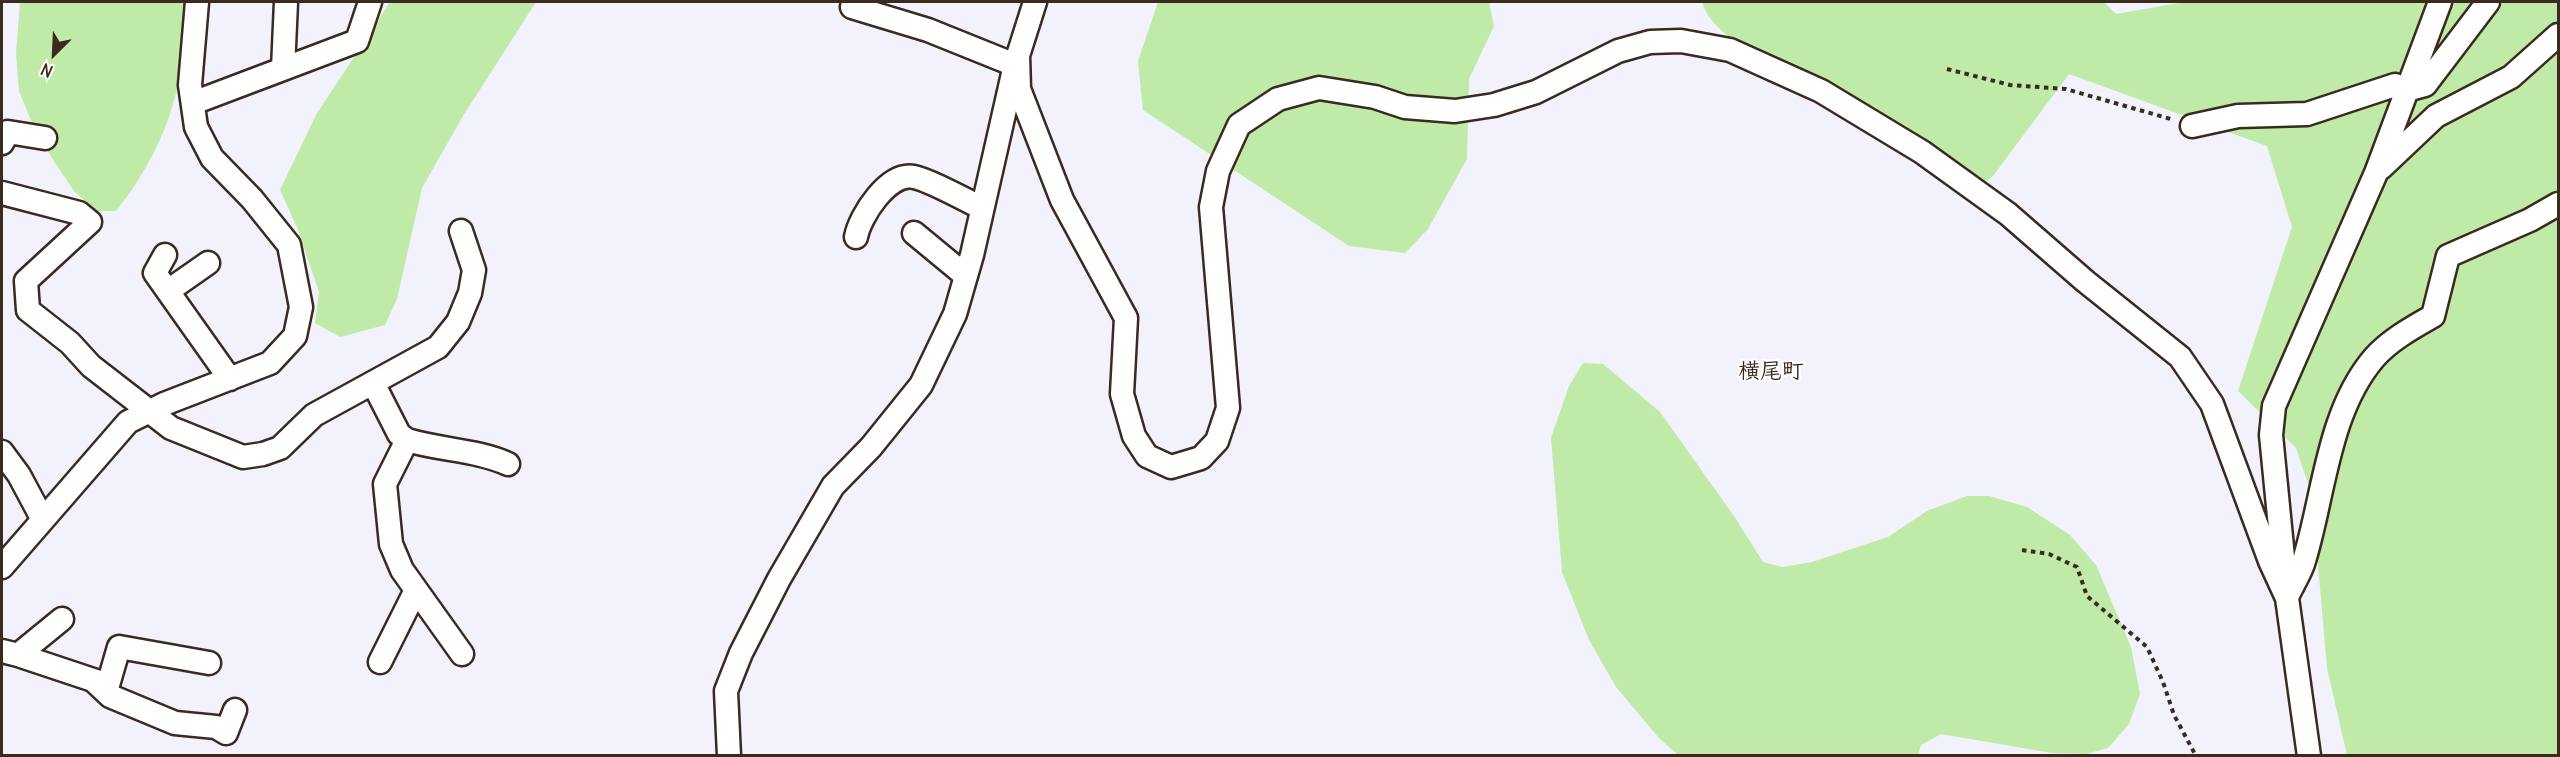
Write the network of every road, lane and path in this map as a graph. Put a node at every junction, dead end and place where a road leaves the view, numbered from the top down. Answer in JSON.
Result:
{"nodes":[{"id":1,"x":197,"y":2,"type":"edge"},
{"id":2,"x":286,"y":2,"type":"edge"},
{"id":3,"x":370,"y":2,"type":"edge"},
{"id":4,"x":1035,"y":2,"type":"edge"},
{"id":5,"x":2440,"y":2,"type":"edge"},
{"id":6,"x":2488,"y":2,"type":"edge"},
{"id":7,"x":852,"y":7,"type":"dead end"},
{"id":8,"x":2559,"y":35,"type":"edge"},
{"id":9,"x":1016,"y":60,"type":"junction"},
{"id":10,"x":283,"y":69,"type":"junction"},
{"id":11,"x":1947,"y":69,"type":"dead end"},
{"id":12,"x":2407,"y":90,"type":"junction"},
{"id":13,"x":193,"y":103,"type":"junction"},
{"id":14,"x":2192,"y":126,"type":"joint"},
{"id":15,"x":45,"y":138,"type":"dead end"},
{"id":16,"x":2,"y":143,"type":"edge"},
{"id":17,"x":2376,"y":173,"type":"junction"},
{"id":18,"x":2,"y":193,"type":"edge"},
{"id":19,"x":2559,"y":204,"type":"edge"},
{"id":20,"x":982,"y":208,"type":"junction"},
{"id":21,"x":461,"y":231,"type":"dead end"},
{"id":22,"x":914,"y":233,"type":"dead end"},
{"id":23,"x":856,"y":237,"type":"dead end"},
{"id":24,"x":165,"y":255,"type":"dead end"},
{"id":25,"x":208,"y":263,"type":"dead end"},
{"id":26,"x":966,"y":276,"type":"junction"},
{"id":27,"x":168,"y":291,"type":"junction"},
{"id":28,"x":230,"y":379,"type":"junction"},
{"id":29,"x":373,"y":383,"type":"junction"},
{"id":30,"x":151,"y":411,"type":"junction"},
{"id":31,"x":407,"y":440,"type":"junction"},
{"id":32,"x":2,"y":452,"type":"edge"},
{"id":33,"x":508,"y":464,"type":"dead end"},
{"id":34,"x":42,"y":518,"type":"junction"},
{"id":35,"x":2022,"y":550,"type":"dead end"},
{"id":36,"x":2,"y":567,"type":"edge"},
{"id":37,"x":416,"y":590,"type":"junction"},
{"id":38,"x":2287,"y":598,"type":"junction"},
{"id":39,"x":63,"y":619,"type":"dead end"},
{"id":40,"x":10,"y":652,"type":"edge"},
{"id":41,"x":462,"y":654,"type":"dead end"},
{"id":42,"x":380,"y":662,"type":"dead end"},
{"id":43,"x":209,"y":663,"type":"dead end"},
{"id":44,"x":93,"y":680,"type":"junction"},
{"id":45,"x":236,"y":710,"type":"dead end"},
{"id":46,"x":729,"y":756,"type":"edge"},
{"id":47,"x":2196,"y":756,"type":"edge"},
{"id":48,"x":2309,"y":756,"type":"edge"}],
"edges":[{"from":1,"to":13,"type":"street"},
{"from":2,"to":10,"type":"street"},
{"from":3,"to":10,"type":"street"},
{"from":4,"to":9,"type":"street"},
{"from":5,"to":12,"type":"street"},
{"from":6,"to":12,"type":"street"},
{"from":7,"to":9,"type":"street"},
{"from":8,"to":17,"type":"street"},
{"from":9,"to":20,"type":"street"},
{"from":9,"to":38,"type":"street"},
{"from":10,"to":13,"type":"street"},
{"from":11,"to":14,"type":"path"},
{"from":12,"to":14,"type":"street"},
{"from":12,"to":17,"type":"street"},
{"from":13,"to":28,"type":"street"},
{"from":15,"to":16,"type":"street"},
{"from":17,"to":38,"type":"street"},
{"from":18,"to":30,"type":"street"},
{"from":19,"to":38,"type":"street"},
{"from":20,"to":23,"type":"street"},
{"from":20,"to":26,"type":"street"},
{"from":21,"to":29,"type":"street"},
{"from":22,"to":26,"type":"street"},
{"from":24,"to":27,"type":"street"},
{"from":25,"to":27,"type":"street"},
{"from":26,"to":46,"type":"street"},
{"from":27,"to":28,"type":"street"},
{"from":28,"to":30,"type":"street"},
{"from":29,"to":30,"type":"street"},
{"from":29,"to":31,"type":"street"},
{"from":30,"to":34,"type":"street"},
{"from":31,"to":33,"type":"street"},
{"from":31,"to":37,"type":"street"},
{"from":32,"to":34,"type":"street"},
{"from":34,"to":36,"type":"street"},
{"from":35,"to":47,"type":"path"},
{"from":37,"to":41,"type":"street"},
{"from":37,"to":42,"type":"street"},
{"from":38,"to":48,"type":"street"},
{"from":39,"to":40,"type":"street"},
{"from":40,"to":44,"type":"street"},
{"from":43,"to":44,"type":"street"},
{"from":44,"to":45,"type":"street"}]}
